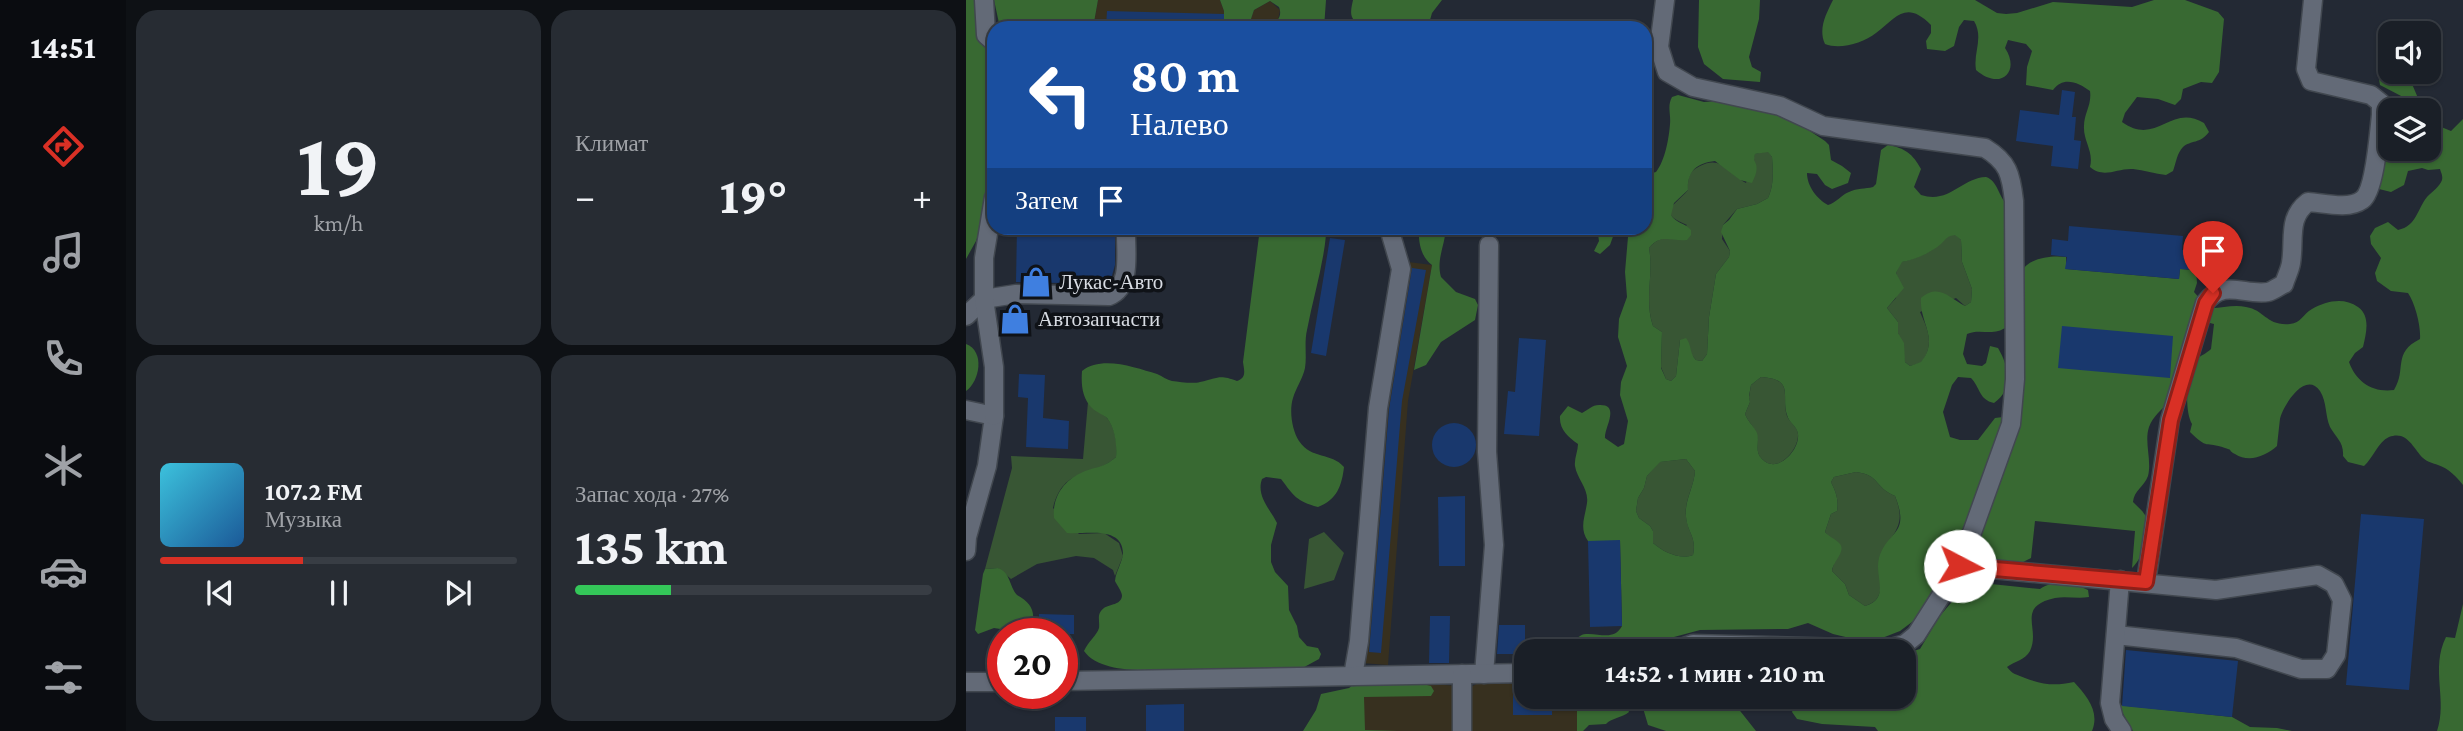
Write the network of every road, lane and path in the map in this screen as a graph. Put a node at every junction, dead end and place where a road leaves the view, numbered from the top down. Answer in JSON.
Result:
{"nodes":[{"id":1,"x":985,"y":0,"type":"edge"},
{"id":2,"x":1665,"y":0,"type":"edge"},
{"id":3,"x":2313,"y":0,"type":"edge"},
{"id":4,"x":987,"y":36,"type":"edge"},
{"id":5,"x":988,"y":235,"type":"edge"},
{"id":6,"x":1126,"y":235,"type":"edge"},
{"id":7,"x":1392,"y":235,"type":"edge"},
{"id":8,"x":1489,"y":245,"type":"dead end"},
{"id":9,"x":985,"y":299,"type":"junction"},
{"id":10,"x":966,"y":316,"type":"edge"},
{"id":11,"x":966,"y":410,"type":"edge"},
{"id":12,"x":994,"y":416,"type":"junction"},
{"id":13,"x":966,"y":551,"type":"edge"},
{"id":14,"x":1960,"y":566,"type":"junction"},
{"id":15,"x":2120,"y":580,"type":"junction"},
{"id":16,"x":2146,"y":582,"type":"junction"},
{"id":17,"x":2116,"y":635,"type":"junction"},
{"id":18,"x":1911,"y":639,"type":"edge"},
{"id":19,"x":1514,"y":673,"type":"edge"},
{"id":20,"x":1462,"y":674,"type":"junction"},
{"id":21,"x":1484,"y":674,"type":"junction"},
{"id":22,"x":1353,"y":676,"type":"junction"},
{"id":23,"x":1078,"y":681,"type":"edge"},
{"id":24,"x":966,"y":682,"type":"edge"},
{"id":25,"x":987,"y":682,"type":"edge"},
{"id":26,"x":1462,"y":731,"type":"edge"},
{"id":27,"x":2122,"y":731,"type":"edge"}],
"edges":[{"from":1,"to":4,"type":"lane"},
{"from":2,"to":14,"type":"lane"},
{"from":3,"to":16,"type":"lane"},
{"from":5,"to":9,"type":"lane"},
{"from":6,"to":9,"type":"lane"},
{"from":7,"to":22,"type":"lane"},
{"from":8,"to":21,"type":"lane"},
{"from":9,"to":10,"type":"lane"},
{"from":9,"to":12,"type":"lane"},
{"from":11,"to":12,"type":"lane"},
{"from":12,"to":13,"type":"lane"},
{"from":14,"to":15,"type":"lane"},
{"from":14,"to":18,"type":"lane"},
{"from":15,"to":16,"type":"lane"},
{"from":15,"to":17,"type":"lane"},
{"from":16,"to":17,"type":"lane"},
{"from":17,"to":27,"type":"lane"},
{"from":19,"to":21,"type":"lane"},
{"from":20,"to":21,"type":"lane"},
{"from":20,"to":22,"type":"lane"},
{"from":20,"to":26,"type":"lane"},
{"from":22,"to":23,"type":"lane"},
{"from":24,"to":25,"type":"lane"}]}
